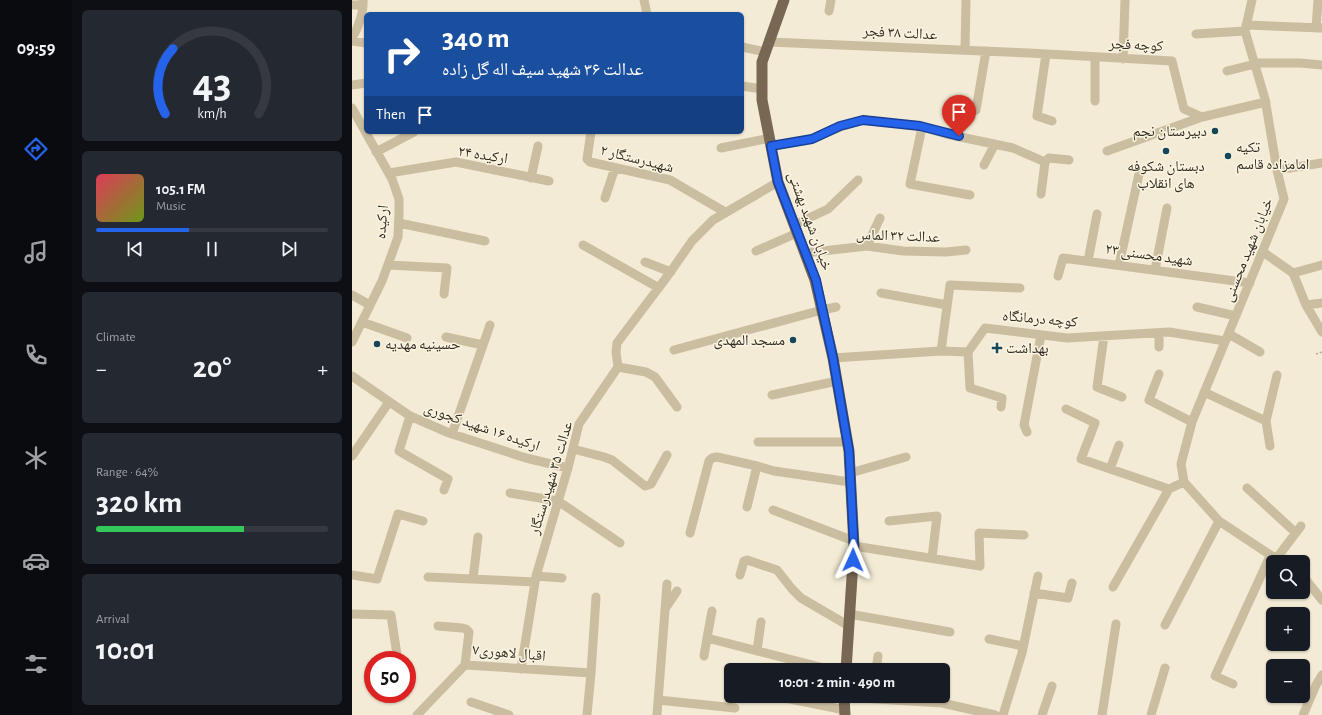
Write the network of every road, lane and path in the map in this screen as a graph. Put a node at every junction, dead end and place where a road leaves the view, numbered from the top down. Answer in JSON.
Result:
{"nodes":[{"id":1,"x":644,"y":0,"type":"edge"},
{"id":2,"x":784,"y":0,"type":"edge"},
{"id":3,"x":831,"y":0,"type":"edge"},
{"id":4,"x":966,"y":0,"type":"edge"},
{"id":5,"x":1125,"y":0,"type":"edge"},
{"id":6,"x":1252,"y":0,"type":"edge"},
{"id":7,"x":1318,"y":0,"type":"edge"},
{"id":8,"x":363,"y":2,"type":"edge"},
{"id":9,"x":352,"y":5,"type":"edge"},
{"id":10,"x":829,"y":11,"type":"dead end"},
{"id":11,"x":647,"y":12,"type":"edge"},
{"id":12,"x":1245,"y":28,"type":"junction"},
{"id":13,"x":1319,"y":28,"type":"edge"},
{"id":14,"x":1196,"y":34,"type":"dead end"},
{"id":15,"x":352,"y":37,"type":"edge"},
{"id":16,"x":352,"y":41,"type":"edge"},
{"id":17,"x":364,"y":43,"type":"edge"},
{"id":18,"x":744,"y":47,"type":"edge"},
{"id":19,"x":768,"y":47,"type":"junction"},
{"id":20,"x":965,"y":50,"type":"junction"},
{"id":21,"x":986,"y":51,"type":"junction"},
{"id":22,"x":1029,"y":53,"type":"joint"},
{"id":23,"x":1046,"y":54,"type":"junction"},
{"id":24,"x":1096,"y":57,"type":"junction"},
{"id":25,"x":1123,"y":59,"type":"junction"},
{"id":26,"x":1255,"y":64,"type":"junction"},
{"id":27,"x":1322,"y":65,"type":"edge"},
{"id":28,"x":1227,"y":71,"type":"dead end"},
{"id":29,"x":364,"y":83,"type":"edge"},
{"id":30,"x":352,"y":84,"type":"edge"},
{"id":31,"x":744,"y":86,"type":"edge"},
{"id":32,"x":762,"y":89,"type":"junction"},
{"id":33,"x":1094,"y":101,"type":"dead end"},
{"id":34,"x":1266,"y":102,"type":"junction"},
{"id":35,"x":352,"y":108,"type":"edge"},
{"id":36,"x":976,"y":110,"type":"dead end"},
{"id":37,"x":1202,"y":117,"type":"junction"},
{"id":38,"x":1052,"y":121,"type":"dead end"},
{"id":39,"x":922,"y":127,"type":"junction"},
{"id":40,"x":364,"y":130,"type":"edge"},
{"id":41,"x":366,"y":134,"type":"edge"},
{"id":42,"x":410,"y":134,"type":"edge"},
{"id":43,"x":591,"y":134,"type":"edge"},
{"id":44,"x":771,"y":142,"type":"junction"},
{"id":45,"x":996,"y":144,"type":"junction"},
{"id":46,"x":538,"y":146,"type":"dead end"},
{"id":47,"x":721,"y":148,"type":"dead end"},
{"id":48,"x":1107,"y":151,"type":"dead end"},
{"id":49,"x":376,"y":152,"type":"junction"},
{"id":50,"x":1069,"y":160,"type":"dead end"},
{"id":51,"x":1045,"y":162,"type":"junction"},
{"id":52,"x":1322,"y":163,"type":"edge"},
{"id":53,"x":984,"y":165,"type":"dead end"},
{"id":54,"x":615,"y":168,"type":"junction"},
{"id":55,"x":1277,"y":170,"type":"junction"},
{"id":56,"x":389,"y":173,"type":"junction"},
{"id":57,"x":1139,"y":174,"type":"dead end"},
{"id":58,"x":531,"y":178,"type":"junction"},
{"id":59,"x":858,"y":180,"type":"dead end"},
{"id":60,"x":549,"y":181,"type":"dead end"},
{"id":61,"x":778,"y":182,"type":"junction"},
{"id":62,"x":1041,"y":194,"type":"dead end"},
{"id":63,"x":970,"y":195,"type":"dead end"},
{"id":64,"x":605,"y":198,"type":"dead end"},
{"id":65,"x":1167,"y":208,"type":"dead end"},
{"id":66,"x":724,"y":212,"type":"junction"},
{"id":67,"x":1097,"y":214,"type":"dead end"},
{"id":68,"x":880,"y":218,"type":"dead end"},
{"id":69,"x":399,"y":223,"type":"junction"},
{"id":70,"x":795,"y":229,"type":"junction"},
{"id":71,"x":485,"y":241,"type":"dead end"},
{"id":72,"x":583,"y":245,"type":"dead end"},
{"id":73,"x":867,"y":246,"type":"junction"},
{"id":74,"x":966,"y":250,"type":"dead end"},
{"id":75,"x":756,"y":251,"type":"dead end"},
{"id":76,"x":1263,"y":252,"type":"junction"},
{"id":77,"x":805,"y":253,"type":"junction"},
{"id":78,"x":1088,"y":261,"type":"junction"},
{"id":79,"x":645,"y":262,"type":"dead end"},
{"id":80,"x":388,"y":265,"type":"junction"},
{"id":81,"x":1119,"y":265,"type":"junction"},
{"id":82,"x":1322,"y":265,"type":"edge"},
{"id":83,"x":1155,"y":270,"type":"junction"},
{"id":84,"x":671,"y":272,"type":"junction"},
{"id":85,"x":1293,"y":273,"type":"junction"},
{"id":86,"x":1058,"y":276,"type":"dead end"},
{"id":87,"x":1250,"y":282,"type":"junction"},
{"id":88,"x":659,"y":288,"type":"junction"},
{"id":89,"x":1020,"y":288,"type":"dead end"},
{"id":90,"x":881,"y":293,"type":"dead end"},
{"id":91,"x":444,"y":294,"type":"dead end"},
{"id":92,"x":352,"y":295,"type":"edge"},
{"id":93,"x":1322,"y":303,"type":"edge"},
{"id":94,"x":370,"y":305,"type":"junction"},
{"id":95,"x":947,"y":305,"type":"junction"},
{"id":96,"x":1306,"y":305,"type":"junction"},
{"id":97,"x":836,"y":307,"type":"dead end"},
{"id":98,"x":1197,"y":307,"type":"dead end"},
{"id":99,"x":822,"y":310,"type":"junction"},
{"id":100,"x":1236,"y":316,"type":"junction"},
{"id":101,"x":362,"y":322,"type":"junction"},
{"id":102,"x":490,"y":326,"type":"dead end"},
{"id":103,"x":1159,"y":332,"type":"junction"},
{"id":104,"x":1322,"y":332,"type":"edge"},
{"id":105,"x":1040,"y":335,"type":"junction"},
{"id":106,"x":1104,"y":336,"type":"junction"},
{"id":107,"x":446,"y":337,"type":"dead end"},
{"id":108,"x":406,"y":338,"type":"dead end"},
{"id":109,"x":1227,"y":338,"type":"junction"},
{"id":110,"x":352,"y":342,"type":"edge"},
{"id":111,"x":483,"y":345,"type":"junction"},
{"id":112,"x":1159,"y":347,"type":"dead end"},
{"id":113,"x":674,"y":350,"type":"dead end"},
{"id":114,"x":941,"y":351,"type":"junction"},
{"id":115,"x":968,"y":352,"type":"junction"},
{"id":116,"x":1260,"y":352,"type":"dead end"},
{"id":117,"x":1322,"y":352,"type":"edge"},
{"id":118,"x":1316,"y":354,"type":"dead end"},
{"id":119,"x":833,"y":358,"type":"junction"},
{"id":120,"x":618,"y":367,"type":"junction"},
{"id":121,"x":1159,"y":374,"type":"dead end"},
{"id":122,"x":1277,"y":375,"type":"dead end"},
{"id":123,"x":352,"y":376,"type":"edge"},
{"id":124,"x":837,"y":381,"type":"junction"},
{"id":125,"x":1204,"y":392,"type":"junction"},
{"id":126,"x":772,"y":395,"type":"dead end"},
{"id":127,"x":1122,"y":397,"type":"dead end"},
{"id":128,"x":389,"y":402,"type":"junction"},
{"id":129,"x":677,"y":407,"type":"dead end"},
{"id":130,"x":1001,"y":407,"type":"dead end"},
{"id":131,"x":1066,"y":409,"type":"dead end"},
{"id":132,"x":410,"y":416,"type":"junction"},
{"id":133,"x":1192,"y":422,"type":"junction"},
{"id":134,"x":1266,"y":422,"type":"junction"},
{"id":135,"x":1027,"y":432,"type":"dead end"},
{"id":136,"x":452,"y":434,"type":"junction"},
{"id":137,"x":758,"y":442,"type":"dead end"},
{"id":138,"x":848,"y":442,"type":"junction"},
{"id":139,"x":1119,"y":445,"type":"dead end"},
{"id":140,"x":1270,"y":446,"type":"dead end"},
{"id":141,"x":573,"y":449,"type":"junction"},
{"id":142,"x":667,"y":455,"type":"dead end"},
{"id":143,"x":352,"y":456,"type":"edge"},
{"id":144,"x":906,"y":458,"type":"dead end"},
{"id":145,"x":757,"y":466,"type":"junction"},
{"id":146,"x":568,"y":468,"type":"junction"},
{"id":147,"x":1110,"y":469,"type":"junction"},
{"id":148,"x":850,"y":478,"type":"junction"},
{"id":149,"x":1184,"y":482,"type":"junction"},
{"id":150,"x":1247,"y":488,"type":"dead end"},
{"id":151,"x":1169,"y":489,"type":"junction"},
{"id":152,"x":444,"y":490,"type":"dead end"},
{"id":153,"x":510,"y":493,"type":"dead end"},
{"id":154,"x":558,"y":501,"type":"junction"},
{"id":155,"x":747,"y":507,"type":"dead end"},
{"id":156,"x":773,"y":510,"type":"dead end"},
{"id":157,"x":423,"y":521,"type":"dead end"},
{"id":158,"x":889,"y":521,"type":"dead end"},
{"id":159,"x":1219,"y":521,"type":"junction"},
{"id":160,"x":690,"y":533,"type":"dead end"},
{"id":161,"x":1024,"y":535,"type":"dead end"},
{"id":162,"x":478,"y":537,"type":"dead end"},
{"id":163,"x":620,"y":543,"type":"dead end"},
{"id":164,"x":854,"y":544,"type":"junction"},
{"id":165,"x":1270,"y":555,"type":"edge"},
{"id":166,"x":1279,"y":555,"type":"edge"},
{"id":167,"x":932,"y":558,"type":"junction"},
{"id":168,"x":352,"y":575,"type":"edge"},
{"id":169,"x":740,"y":575,"type":"dead end"},
{"id":170,"x":1038,"y":576,"type":"dead end"},
{"id":171,"x":428,"y":577,"type":"dead end"},
{"id":172,"x":562,"y":578,"type":"dead end"},
{"id":173,"x":1266,"y":578,"type":"edge"},
{"id":174,"x":473,"y":579,"type":"junction"},
{"id":175,"x":536,"y":579,"type":"junction"},
{"id":176,"x":1072,"y":583,"type":"dead end"},
{"id":177,"x":667,"y":584,"type":"dead end"},
{"id":178,"x":1310,"y":585,"type":"edge"},
{"id":179,"x":1113,"y":588,"type":"dead end"},
{"id":180,"x":677,"y":591,"type":"dead end"},
{"id":181,"x":1034,"y":593,"type":"junction"},
{"id":182,"x":596,"y":597,"type":"dead end"},
{"id":183,"x":1322,"y":600,"type":"edge"},
{"id":184,"x":665,"y":610,"type":"junction"},
{"id":185,"x":712,"y":611,"type":"dead end"},
{"id":186,"x":352,"y":614,"type":"edge"},
{"id":187,"x":849,"y":614,"type":"junction"},
{"id":188,"x":761,"y":622,"type":"dead end"},
{"id":189,"x":1116,"y":624,"type":"dead end"},
{"id":190,"x":1166,"y":625,"type":"dead end"},
{"id":191,"x":438,"y":626,"type":"dead end"},
{"id":192,"x":849,"y":626,"type":"junction"},
{"id":193,"x":950,"y":632,"type":"dead end"},
{"id":194,"x":707,"y":638,"type":"junction"},
{"id":195,"x":990,"y":639,"type":"dead end"},
{"id":196,"x":1023,"y":646,"type":"junction"},
{"id":197,"x":397,"y":651,"type":"edge"},
{"id":198,"x":757,"y":651,"type":"junction"},
{"id":199,"x":704,"y":656,"type":"dead end"},
{"id":200,"x":878,"y":656,"type":"dead end"},
{"id":201,"x":804,"y":663,"type":"edge"},
{"id":202,"x":846,"y":663,"type":"edge"},
{"id":203,"x":877,"y":663,"type":"edge"},
{"id":204,"x":465,"y":665,"type":"junction"},
{"id":205,"x":521,"y":668,"type":"junction"},
{"id":206,"x":1165,"y":668,"type":"dead end"},
{"id":207,"x":591,"y":673,"type":"junction"},
{"id":208,"x":1322,"y":675,"type":"edge"},
{"id":209,"x":1233,"y":684,"type":"dead end"},
{"id":210,"x":1052,"y":686,"type":"dead end"},
{"id":211,"x":1319,"y":688,"type":"edge"},
{"id":212,"x":658,"y":700,"type":"junction"},
{"id":213,"x":471,"y":702,"type":"dead end"},
{"id":214,"x":806,"y":703,"type":"edge"},
{"id":215,"x":942,"y":703,"type":"edge"},
{"id":216,"x":735,"y":708,"type":"dead end"},
{"id":217,"x":845,"y":712,"type":"edge"},
{"id":218,"x":417,"y":715,"type":"edge"},
{"id":219,"x":509,"y":715,"type":"edge"},
{"id":220,"x":586,"y":715,"type":"edge"},
{"id":221,"x":657,"y":715,"type":"edge"},
{"id":222,"x":995,"y":715,"type":"edge"},
{"id":223,"x":1003,"y":715,"type":"edge"},
{"id":224,"x":1042,"y":715,"type":"edge"},
{"id":225,"x":1102,"y":715,"type":"edge"},
{"id":226,"x":1151,"y":715,"type":"edge"},
{"id":227,"x":1303,"y":715,"type":"edge"}],
"edges":[{"from":1,"to":11,"type":"street"},
{"from":2,"to":19,"type":"main road","name":"خیابان شهید بهشتی"},
{"from":3,"to":10,"type":"street"},
{"from":4,"to":20,"type":"street"},
{"from":5,"to":25,"type":"street"},
{"from":6,"to":12,"type":"street","name":"خیابان شهید محسنی"},
{"from":7,"to":13,"type":"street"},
{"from":8,"to":9,"type":"street"},
{"from":8,"to":15,"type":"street"},
{"from":12,"to":13,"type":"street"},
{"from":12,"to":14,"type":"street"},
{"from":12,"to":26,"type":"street","name":"خیابان شهید محسنی"},
{"from":16,"to":17,"type":"street"},
{"from":18,"to":19,"type":"street","name":"عدالت ۳۸ فجر"},
{"from":19,"to":20,"type":"street","name":"عدالت ۳۸ فجر"},
{"from":19,"to":32,"type":"main road","name":"خیابان شهید بهشتی"},
{"from":20,"to":21,"type":"street","name":"عدالت ۳۸ فجر"},
{"from":21,"to":22,"type":"street","name":"عدالت ۳۸ فجر"},
{"from":21,"to":36,"type":"street"},
{"from":22,"to":23,"type":"street","name":"کوچه فجر"},
{"from":23,"to":24,"type":"street","name":"کوچه فجر"},
{"from":23,"to":38,"type":"street"},
{"from":24,"to":25,"type":"street","name":"کوچه فجر"},
{"from":24,"to":33,"type":"street"},
{"from":25,"to":37,"type":"street","name":"کوچه فجر"},
{"from":26,"to":27,"type":"street"},
{"from":26,"to":28,"type":"street"},
{"from":26,"to":34,"type":"street","name":"خیابان شهید محسنی"},
{"from":29,"to":30,"type":"street"},
{"from":31,"to":32,"type":"street"},
{"from":32,"to":44,"type":"main road","name":"خیابان شهید بهشتی"},
{"from":34,"to":37,"type":"street"},
{"from":34,"to":55,"type":"street","name":"خیابان شهید محسنی"},
{"from":35,"to":40,"type":"street","name":"ارکیده"},
{"from":37,"to":48,"type":"street"},
{"from":39,"to":44,"type":"street"},
{"from":39,"to":45,"type":"street"},
{"from":39,"to":63,"type":"street"},
{"from":41,"to":49,"type":"street","name":"ارکیده"},
{"from":42,"to":49,"type":"street"},
{"from":43,"to":54,"type":"street","name":"شهیدرستگار ۲"},
{"from":44,"to":47,"type":"street"},
{"from":44,"to":61,"type":"main road","name":"خیابان شهید بهشتی"},
{"from":45,"to":51,"type":"street"},
{"from":45,"to":53,"type":"street"},
{"from":46,"to":58,"type":"street"},
{"from":49,"to":56,"type":"street","name":"ارکیده"},
{"from":50,"to":51,"type":"street"},
{"from":51,"to":62,"type":"street"},
{"from":52,"to":55,"type":"street"},
{"from":54,"to":64,"type":"street"},
{"from":54,"to":66,"type":"street","name":"شهیدرستگار ۲"},
{"from":55,"to":76,"type":"street","name":"خیابان شهید محسنی"},
{"from":56,"to":58,"type":"street","name":"ارکیده ۲۴"},
{"from":56,"to":69,"type":"street","name":"ارکیده"},
{"from":57,"to":81,"type":"street"},
{"from":58,"to":60,"type":"street","name":"ارکیده ۲۴"},
{"from":59,"to":70,"type":"street"},
{"from":61,"to":66,"type":"street"},
{"from":61,"to":70,"type":"main road","name":"خیابان شهید بهشتی"},
{"from":65,"to":83,"type":"street"},
{"from":66,"to":84,"type":"street"},
{"from":67,"to":78,"type":"street"},
{"from":68,"to":73,"type":"street"},
{"from":69,"to":71,"type":"street"},
{"from":69,"to":80,"type":"street","name":"ارکیده"},
{"from":70,"to":75,"type":"street"},
{"from":70,"to":77,"type":"main road","name":"خیابان شهید بهشتی"},
{"from":72,"to":88,"type":"street"},
{"from":73,"to":74,"type":"street","name":"عدالت ۳۲ الماس"},
{"from":73,"to":77,"type":"street","name":"عدالت ۳۲ الماس"},
{"from":76,"to":85,"type":"street"},
{"from":76,"to":87,"type":"street","name":"خیابان شهید محسنی"},
{"from":77,"to":99,"type":"main road","name":"خیابان شهید بهشتی"},
{"from":78,"to":81,"type":"street","name":"شهید محسنی ۲۳"},
{"from":78,"to":86,"type":"street","name":"شهید محسنی ۲۳"},
{"from":79,"to":84,"type":"street"},
{"from":80,"to":91,"type":"street"},
{"from":80,"to":94,"type":"street","name":"ارکیده"},
{"from":81,"to":83,"type":"street","name":"شهید محسنی ۲۳"},
{"from":82,"to":85,"type":"street"},
{"from":83,"to":87,"type":"street","name":"شهید محسنی ۲۳"},
{"from":84,"to":88,"type":"street"},
{"from":85,"to":96,"type":"street"},
{"from":87,"to":100,"type":"street","name":"خیابان شهید محسنی"},
{"from":88,"to":120,"type":"street"},
{"from":89,"to":95,"type":"street"},
{"from":90,"to":95,"type":"street"},
{"from":92,"to":94,"type":"street"},
{"from":93,"to":96,"type":"street"},
{"from":94,"to":101,"type":"street","name":"ارکیده"},
{"from":95,"to":114,"type":"street"},
{"from":96,"to":104,"type":"street"},
{"from":97,"to":99,"type":"street"},
{"from":98,"to":100,"type":"street"},
{"from":99,"to":113,"type":"street"},
{"from":99,"to":119,"type":"main road","name":"خیابان شهید بهشتی"},
{"from":100,"to":109,"type":"street","name":"خیابان شهید محسنی"},
{"from":101,"to":108,"type":"street"},
{"from":101,"to":110,"type":"street","name":"ارکیده"},
{"from":102,"to":111,"type":"street"},
{"from":103,"to":106,"type":"street","name":"کوچه درمانگاه"},
{"from":103,"to":109,"type":"street","name":"کوچه درمانگاه"},
{"from":103,"to":112,"type":"street"},
{"from":105,"to":106,"type":"street","name":"کوچه درمانگاه"},
{"from":105,"to":115,"type":"street","name":"کوچه درمانگاه"},
{"from":105,"to":135,"type":"street"},
{"from":106,"to":127,"type":"street"},
{"from":107,"to":111,"type":"street"},
{"from":109,"to":116,"type":"street"},
{"from":109,"to":125,"type":"street","name":"خیابان شهید محسنی"},
{"from":111,"to":136,"type":"street"},
{"from":114,"to":115,"type":"street"},
{"from":114,"to":119,"type":"street"},
{"from":115,"to":130,"type":"street"},
{"from":117,"to":118,"type":"path"},
{"from":119,"to":124,"type":"main road","name":"خیابان شهید بهشتی"},
{"from":120,"to":129,"type":"street"},
{"from":120,"to":141,"type":"street","name":"عدالت ۳۵ شهیدرستگار"},
{"from":121,"to":133,"type":"street"},
{"from":122,"to":134,"type":"street"},
{"from":123,"to":128,"type":"street","name":"ارکیده ۱۶ شهید کجوری"},
{"from":124,"to":126,"type":"street"},
{"from":124,"to":138,"type":"main road","name":"خیابان شهید بهشتی"},
{"from":125,"to":133,"type":"street","name":"خیابان شهید محسنی"},
{"from":125,"to":134,"type":"street"},
{"from":128,"to":132,"type":"street","name":"ارکیده ۱۶ شهید کجوری"},
{"from":128,"to":143,"type":"street"},
{"from":131,"to":147,"type":"street"},
{"from":132,"to":136,"type":"street","name":"ارکیده ۱۶ شهید کجوری"},
{"from":132,"to":152,"type":"street"},
{"from":133,"to":149,"type":"street","name":"خیابان شهید محسنی"},
{"from":134,"to":140,"type":"street"},
{"from":136,"to":146,"type":"street","name":"ارکیده ۱۶ شهید کجوری"},
{"from":137,"to":138,"type":"street"},
{"from":138,"to":148,"type":"main road","name":"خیابان شهید بهشتی"},
{"from":139,"to":147,"type":"street"},
{"from":141,"to":142,"type":"street"},
{"from":141,"to":146,"type":"street","name":"عدالت ۳۵ شهیدرستگار"},
{"from":144,"to":148,"type":"street"},
{"from":145,"to":148,"type":"street"},
{"from":145,"to":155,"type":"street"},
{"from":145,"to":160,"type":"street"},
{"from":146,"to":154,"type":"street","name":"عدالت ۳۵ شهیدرستگار"},
{"from":147,"to":151,"type":"street"},
{"from":148,"to":164,"type":"main road","name":"خیابان شهید بهشتی"},
{"from":149,"to":151,"type":"street"},
{"from":149,"to":159,"type":"street"},
{"from":150,"to":166,"type":"street"},
{"from":151,"to":179,"type":"street"},
{"from":153,"to":154,"type":"street"},
{"from":154,"to":163,"type":"street"},
{"from":154,"to":175,"type":"street","name":"عدالت ۳۵ شهیدرستگار"},
{"from":156,"to":164,"type":"street"},
{"from":157,"to":168,"type":"street"},
{"from":158,"to":167,"type":"street"},
{"from":159,"to":165,"type":"street"},
{"from":159,"to":190,"type":"street"},
{"from":161,"to":167,"type":"street"},
{"from":162,"to":174,"type":"street"},
{"from":164,"to":167,"type":"street"},
{"from":164,"to":187,"type":"main road","name":"خیابان شهید بهشتی"},
{"from":169,"to":192,"type":"street"},
{"from":170,"to":181,"type":"street"},
{"from":171,"to":174,"type":"street"},
{"from":172,"to":175,"type":"street"},
{"from":173,"to":209,"type":"street"},
{"from":174,"to":175,"type":"street"},
{"from":175,"to":205,"type":"street","name":"عدالت ۳۵ شهیدرستگار"},
{"from":176,"to":181,"type":"street"},
{"from":177,"to":184,"type":"street"},
{"from":178,"to":183,"type":"street"},
{"from":180,"to":184,"type":"street"},
{"from":181,"to":196,"type":"street"},
{"from":182,"to":207,"type":"street"},
{"from":184,"to":212,"type":"street"},
{"from":185,"to":194,"type":"street"},
{"from":186,"to":197,"type":"street"},
{"from":187,"to":192,"type":"main road","name":"خیابان شهید بهشتی"},
{"from":187,"to":193,"type":"street"},
{"from":188,"to":198,"type":"street"},
{"from":189,"to":225,"type":"street"},
{"from":191,"to":204,"type":"street","name":"اقبال لاهوری۷"},
{"from":192,"to":202,"type":"main road","name":"خیابان شهید بهشتی"},
{"from":194,"to":198,"type":"street"},
{"from":194,"to":199,"type":"street"},
{"from":195,"to":196,"type":"street"},
{"from":196,"to":223,"type":"street"},
{"from":198,"to":201,"type":"street"},
{"from":200,"to":203,"type":"street"},
{"from":204,"to":205,"type":"street","name":"اقبال لاهوری۷"},
{"from":204,"to":218,"type":"street"},
{"from":205,"to":207,"type":"street","name":"اقبال لاهوری۷"},
{"from":206,"to":226,"type":"street"},
{"from":207,"to":220,"type":"street"},
{"from":208,"to":211,"type":"street"},
{"from":210,"to":224,"type":"street"},
{"from":211,"to":227,"type":"street"},
{"from":212,"to":216,"type":"street"},
{"from":212,"to":221,"type":"street"},
{"from":213,"to":219,"type":"street"},
{"from":214,"to":217,"type":"street"},
{"from":215,"to":222,"type":"street"}]}
